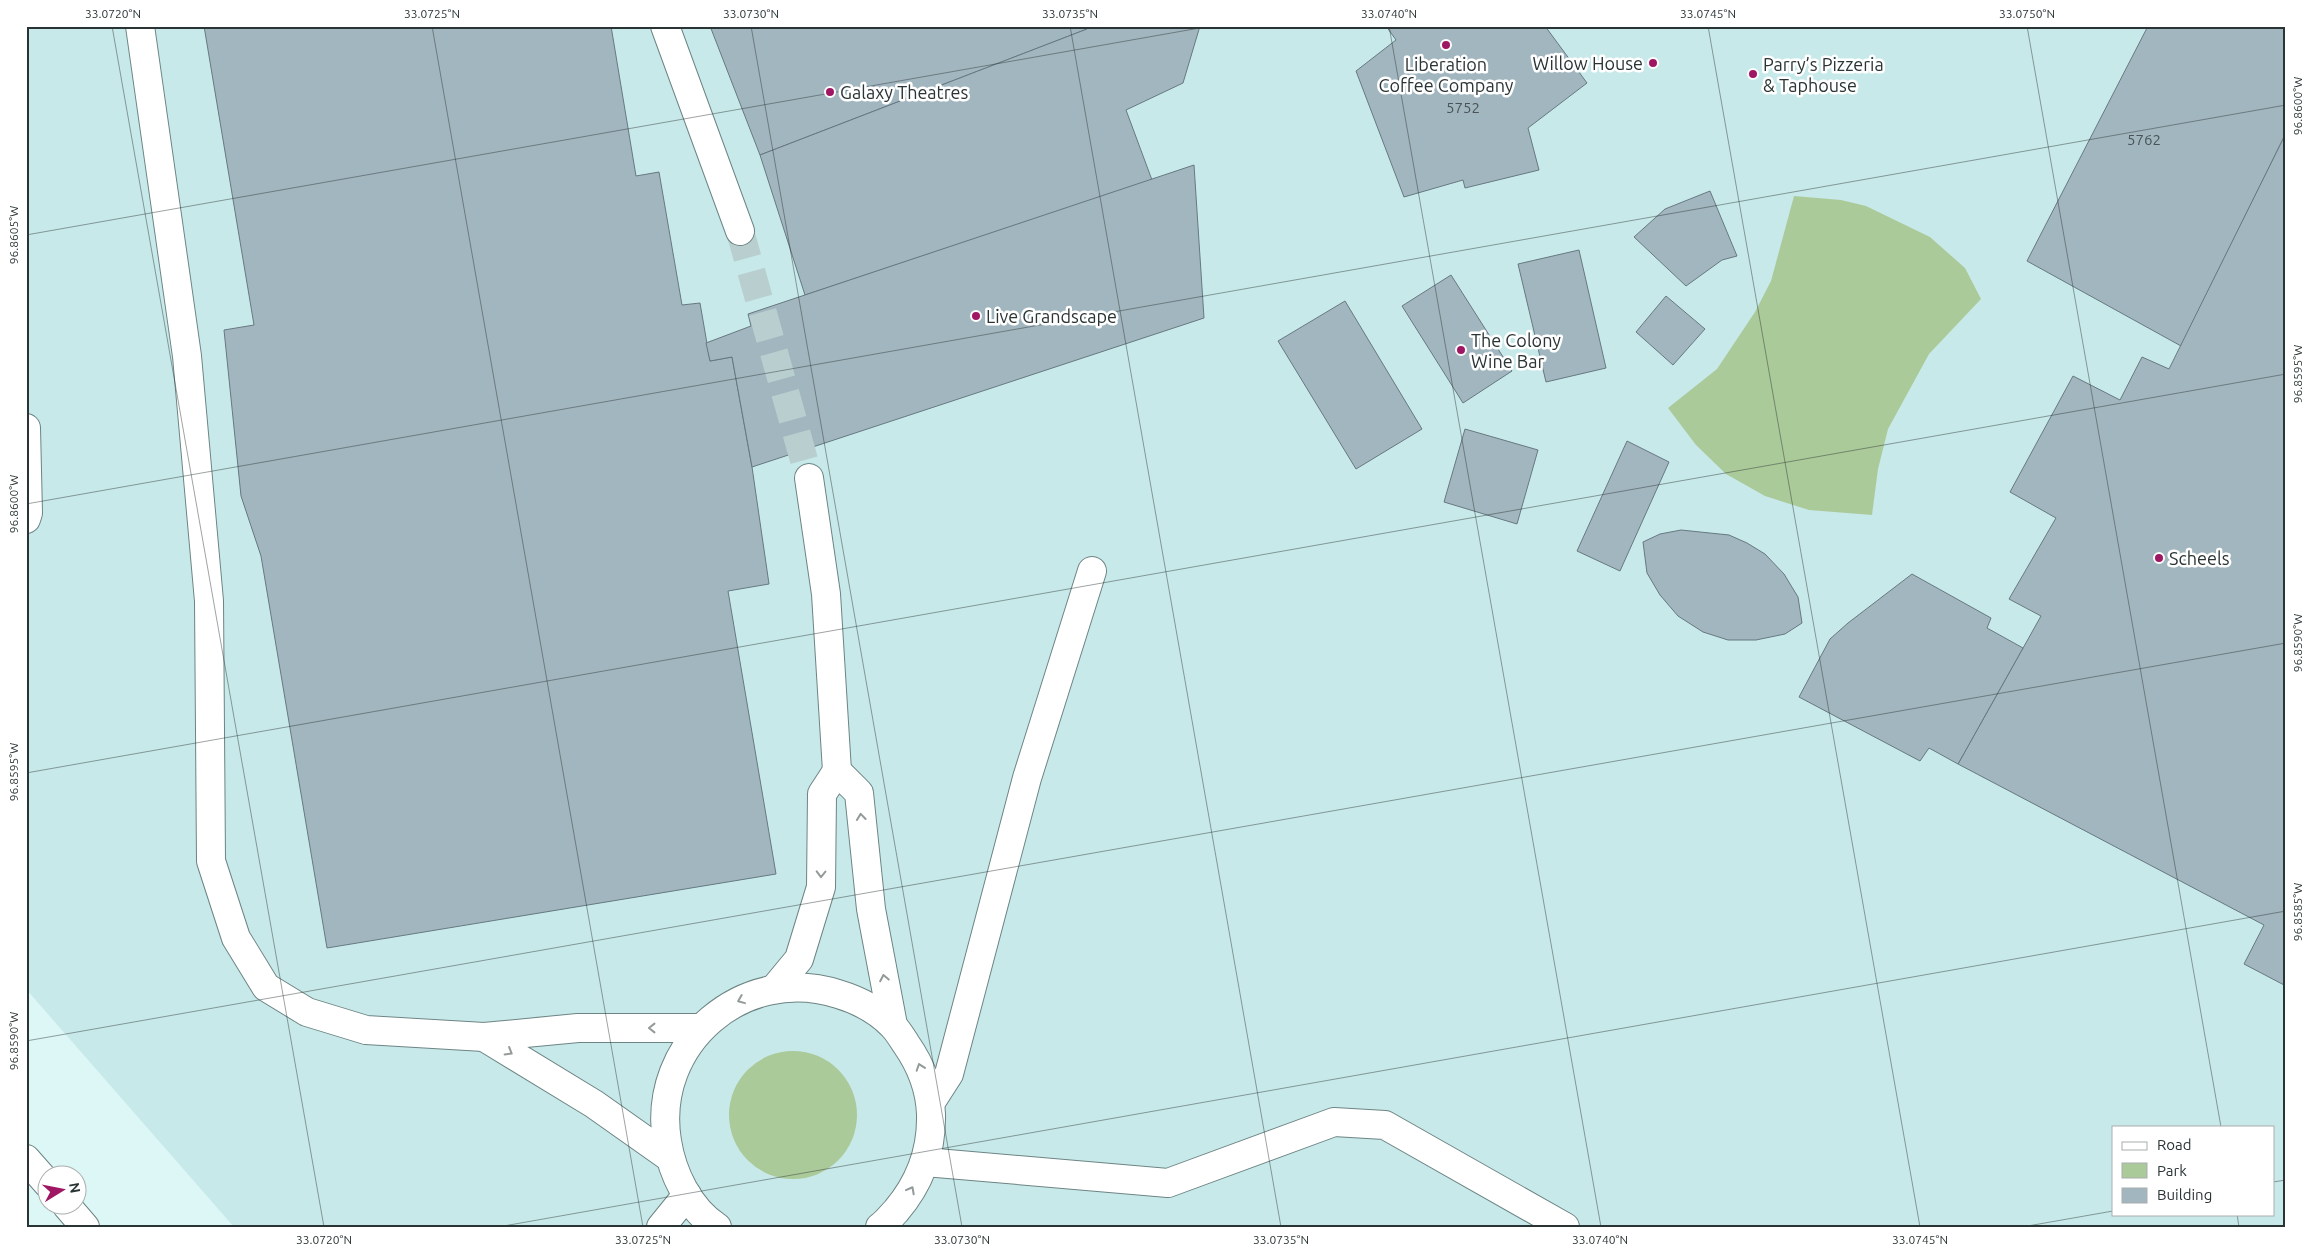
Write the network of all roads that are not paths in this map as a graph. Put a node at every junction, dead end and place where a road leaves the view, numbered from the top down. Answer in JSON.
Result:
{"nodes":[{"id":1,"x":140,"y":26,"type":"edge"},
{"id":2,"x":665,"y":26,"type":"edge"},
{"id":3,"x":740,"y":231,"type":"tunnel mouth"},
{"id":4,"x":26,"y":428,"type":"edge"},
{"id":5,"x":809,"y":478,"type":"tunnel mouth"},
{"id":6,"x":26,"y":519,"type":"edge"},
{"id":7,"x":1092,"y":571,"type":"dead end"},
{"id":8,"x":837,"y":771,"type":"junction"},
{"id":9,"x":775,"y":988,"type":"junction"},
{"id":10,"x":893,"y":1025,"type":"junction"},
{"id":11,"x":701,"y":1028,"type":"junction"},
{"id":12,"x":484,"y":1037,"type":"junction"},
{"id":13,"x":931,"y":1102,"type":"junction"},
{"id":14,"x":669,"y":1157,"type":"junction"},
{"id":15,"x":26,"y":1159,"type":"edge"},
{"id":16,"x":925,"y":1162,"type":"junction"},
{"id":17,"x":38,"y":1173,"type":"edge"},
{"id":18,"x":687,"y":1194,"type":"junction"},
{"id":19,"x":76,"y":1216,"type":"edge"},
{"id":20,"x":85,"y":1227,"type":"edge"},
{"id":21,"x":661,"y":1227,"type":"edge"},
{"id":22,"x":717,"y":1227,"type":"edge"},
{"id":23,"x":880,"y":1227,"type":"edge"},
{"id":24,"x":1565,"y":1227,"type":"edge"}],
"edges":[{"from":1,"to":12,"type":"street"},
{"from":2,"to":3,"type":"street"},
{"from":4,"to":6,"type":"street"},
{"from":5,"to":8,"type":"street"},
{"from":7,"to":13,"type":"street"},
{"from":8,"to":9,"type":"street","one_way":true},
{"from":10,"to":8,"type":"street","one_way":true},
{"from":9,"to":10,"type":"street"},
{"from":9,"to":11,"type":"street","one_way":true},
{"from":13,"to":10,"type":"street","one_way":true},
{"from":11,"to":12,"type":"street","one_way":true},
{"from":11,"to":14,"type":"street"},
{"from":12,"to":14,"type":"street","one_way":true},
{"from":13,"to":16,"type":"street"},
{"from":14,"to":18,"type":"street"},
{"from":15,"to":17,"type":"street"},
{"from":23,"to":16,"type":"street","one_way":true},
{"from":16,"to":24,"type":"street"},
{"from":18,"to":21,"type":"street"},
{"from":18,"to":22,"type":"street"},
{"from":19,"to":20,"type":"street"}]}
